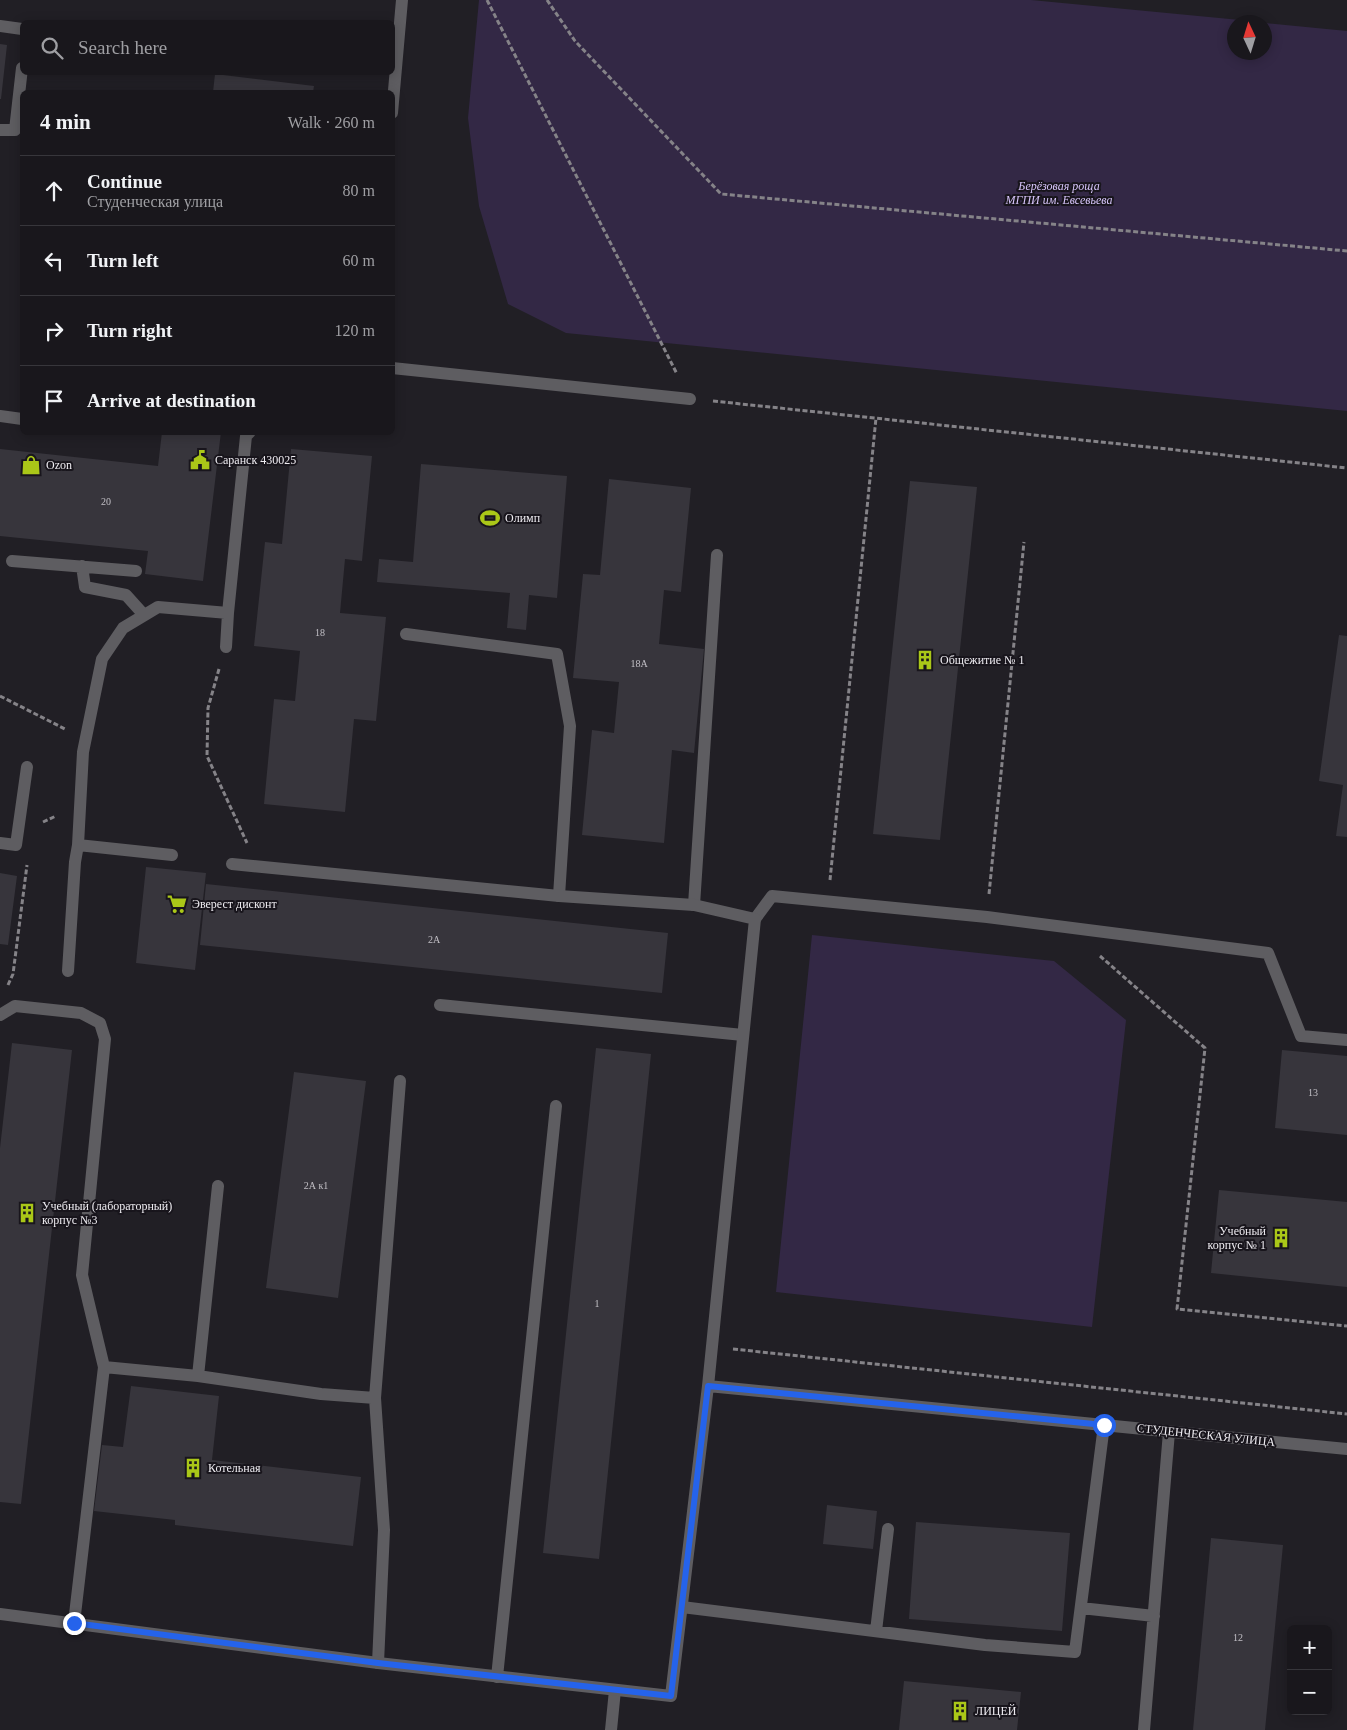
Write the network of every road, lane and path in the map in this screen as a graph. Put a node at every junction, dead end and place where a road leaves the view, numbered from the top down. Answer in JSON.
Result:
{"nodes":[{"id":1,"x":402,"y":0,"type":"edge"},
{"id":2,"x":487,"y":0,"type":"edge"},
{"id":3,"x":547,"y":0,"type":"edge"},
{"id":4,"x":0,"y":26,"type":"edge"},
{"id":5,"x":20,"y":29,"type":"edge"},
{"id":6,"x":21,"y":75,"type":"edge"},
{"id":7,"x":394,"y":90,"type":"edge"},
{"id":8,"x":0,"y":130,"type":"edge"},
{"id":9,"x":1347,"y":251,"type":"edge"},
{"id":10,"x":395,"y":368,"type":"edge"},
{"id":11,"x":690,"y":399,"type":"junction"},
{"id":12,"x":0,"y":416,"type":"edge"},
{"id":13,"x":876,"y":418,"type":"junction"},
{"id":14,"x":20,"y":419,"type":"edge"},
{"id":15,"x":247,"y":435,"type":"edge"},
{"id":16,"x":1347,"y":468,"type":"edge"},
{"id":17,"x":1024,"y":542,"type":"dead end"},
{"id":18,"x":717,"y":555,"type":"dead end"},
{"id":19,"x":12,"y":561,"type":"dead end"},
{"id":20,"x":82,"y":566,"type":"junction"},
{"id":21,"x":136,"y":571,"type":"dead end"},
{"id":22,"x":228,"y":613,"type":"junction"},
{"id":23,"x":144,"y":615,"type":"junction"},
{"id":24,"x":406,"y":634,"type":"dead end"},
{"id":25,"x":226,"y":647,"type":"joint"},
{"id":26,"x":0,"y":696,"type":"edge"},
{"id":27,"x":85,"y":739,"type":"junction"},
{"id":28,"x":27,"y":767,"type":"dead end"},
{"id":29,"x":80,"y":805,"type":"junction"},
{"id":30,"x":40,"y":823,"type":"dead end"},
{"id":31,"x":0,"y":843,"type":"edge"},
{"id":32,"x":78,"y":845,"type":"junction"},
{"id":33,"x":172,"y":855,"type":"dead end"},
{"id":34,"x":28,"y":856,"type":"dead end"},
{"id":35,"x":232,"y":864,"type":"dead end"},
{"id":36,"x":258,"y":867,"type":"junction"},
{"id":37,"x":559,"y":896,"type":"junction"},
{"id":38,"x":827,"y":901,"type":"junction"},
{"id":39,"x":694,"y":905,"type":"junction"},
{"id":40,"x":987,"y":917,"type":"junction"},
{"id":41,"x":755,"y":919,"type":"junction"},
{"id":42,"x":1097,"y":953,"type":"dead end"},
{"id":43,"x":68,"y":971,"type":"dead end"},
{"id":44,"x":4,"y":992,"type":"dead end"},
{"id":45,"x":440,"y":1005,"type":"dead end"},
{"id":46,"x":0,"y":1015,"type":"edge"},
{"id":47,"x":744,"y":1035,"type":"junction"},
{"id":48,"x":1347,"y":1040,"type":"edge"},
{"id":49,"x":400,"y":1081,"type":"dead end"},
{"id":50,"x":556,"y":1106,"type":"dead end"},
{"id":51,"x":218,"y":1186,"type":"dead end"},
{"id":52,"x":1347,"y":1326,"type":"edge"},
{"id":53,"x":729,"y":1349,"type":"dead end"},
{"id":54,"x":104,"y":1367,"type":"junction"},
{"id":55,"x":198,"y":1376,"type":"junction"},
{"id":56,"x":708,"y":1386,"type":"junction"},
{"id":57,"x":375,"y":1398,"type":"junction"},
{"id":58,"x":1347,"y":1414,"type":"edge"},
{"id":59,"x":1104,"y":1425,"type":"junction"},
{"id":60,"x":1169,"y":1432,"type":"junction"},
{"id":61,"x":1347,"y":1449,"type":"edge"},
{"id":62,"x":888,"y":1529,"type":"dead end"},
{"id":63,"x":682,"y":1607,"type":"junction"},
{"id":64,"x":1081,"y":1608,"type":"junction"},
{"id":65,"x":0,"y":1614,"type":"edge"},
{"id":66,"x":1154,"y":1616,"type":"junction"},
{"id":67,"x":74,"y":1623,"type":"junction"},
{"id":68,"x":876,"y":1631,"type":"junction"},
{"id":69,"x":378,"y":1663,"type":"junction"},
{"id":70,"x":497,"y":1677,"type":"junction"},
{"id":71,"x":615,"y":1690,"type":"junction"},
{"id":72,"x":611,"y":1730,"type":"edge"},
{"id":73,"x":1144,"y":1730,"type":"edge"}],
"edges":[{"from":1,"to":7,"type":"street"},
{"from":2,"to":11,"type":"path"},
{"from":3,"to":9,"type":"path"},
{"from":4,"to":5,"type":"street"},
{"from":6,"to":8,"type":"street"},
{"from":10,"to":11,"type":"street"},
{"from":11,"to":13,"type":"path"},
{"from":12,"to":14,"type":"street"},
{"from":13,"to":16,"type":"path"},
{"from":13,"to":38,"type":"path"},
{"from":15,"to":22,"type":"street"},
{"from":17,"to":40,"type":"path"},
{"from":18,"to":39,"type":"street"},
{"from":19,"to":20,"type":"street"},
{"from":20,"to":21,"type":"street"},
{"from":20,"to":23,"type":"street"},
{"from":22,"to":23,"type":"street"},
{"from":22,"to":25,"type":"street"},
{"from":23,"to":27,"type":"street"},
{"from":24,"to":37,"type":"street"},
{"from":25,"to":36,"type":"path"},
{"from":26,"to":27,"type":"path"},
{"from":27,"to":29,"type":"street"},
{"from":28,"to":31,"type":"street"},
{"from":29,"to":30,"type":"path"},
{"from":29,"to":32,"type":"street"},
{"from":32,"to":33,"type":"street"},
{"from":32,"to":43,"type":"street"},
{"from":34,"to":44,"type":"path"},
{"from":35,"to":36,"type":"street"},
{"from":36,"to":37,"type":"street"},
{"from":37,"to":39,"type":"street"},
{"from":38,"to":40,"type":"street"},
{"from":38,"to":41,"type":"street"},
{"from":39,"to":41,"type":"street"},
{"from":40,"to":48,"type":"street"},
{"from":41,"to":47,"type":"street"},
{"from":42,"to":52,"type":"path"},
{"from":45,"to":47,"type":"street"},
{"from":46,"to":54,"type":"street"},
{"from":47,"to":56,"type":"street"},
{"from":49,"to":57,"type":"street"},
{"from":50,"to":70,"type":"street"},
{"from":51,"to":55,"type":"street"},
{"from":53,"to":58,"type":"path"},
{"from":54,"to":55,"type":"street"},
{"from":54,"to":67,"type":"street"},
{"from":55,"to":57,"type":"street"},
{"from":56,"to":59,"type":"street","name":"СТУДЕНЧЕСКАЯ УЛИЦА"},
{"from":56,"to":63,"type":"street"},
{"from":57,"to":69,"type":"street"},
{"from":59,"to":60,"type":"street","name":"СТУДЕНЧЕСКАЯ УЛИЦА"},
{"from":59,"to":64,"type":"street"},
{"from":60,"to":61,"type":"street","name":"СТУДЕНЧЕСКАЯ УЛИЦА"},
{"from":60,"to":66,"type":"street"},
{"from":62,"to":68,"type":"street"},
{"from":63,"to":68,"type":"street"},
{"from":63,"to":71,"type":"street"},
{"from":64,"to":66,"type":"street"},
{"from":64,"to":68,"type":"street"},
{"from":65,"to":67,"type":"street"},
{"from":66,"to":73,"type":"street"},
{"from":67,"to":69,"type":"street"},
{"from":69,"to":70,"type":"street"},
{"from":70,"to":71,"type":"street"},
{"from":71,"to":72,"type":"street"}]}
